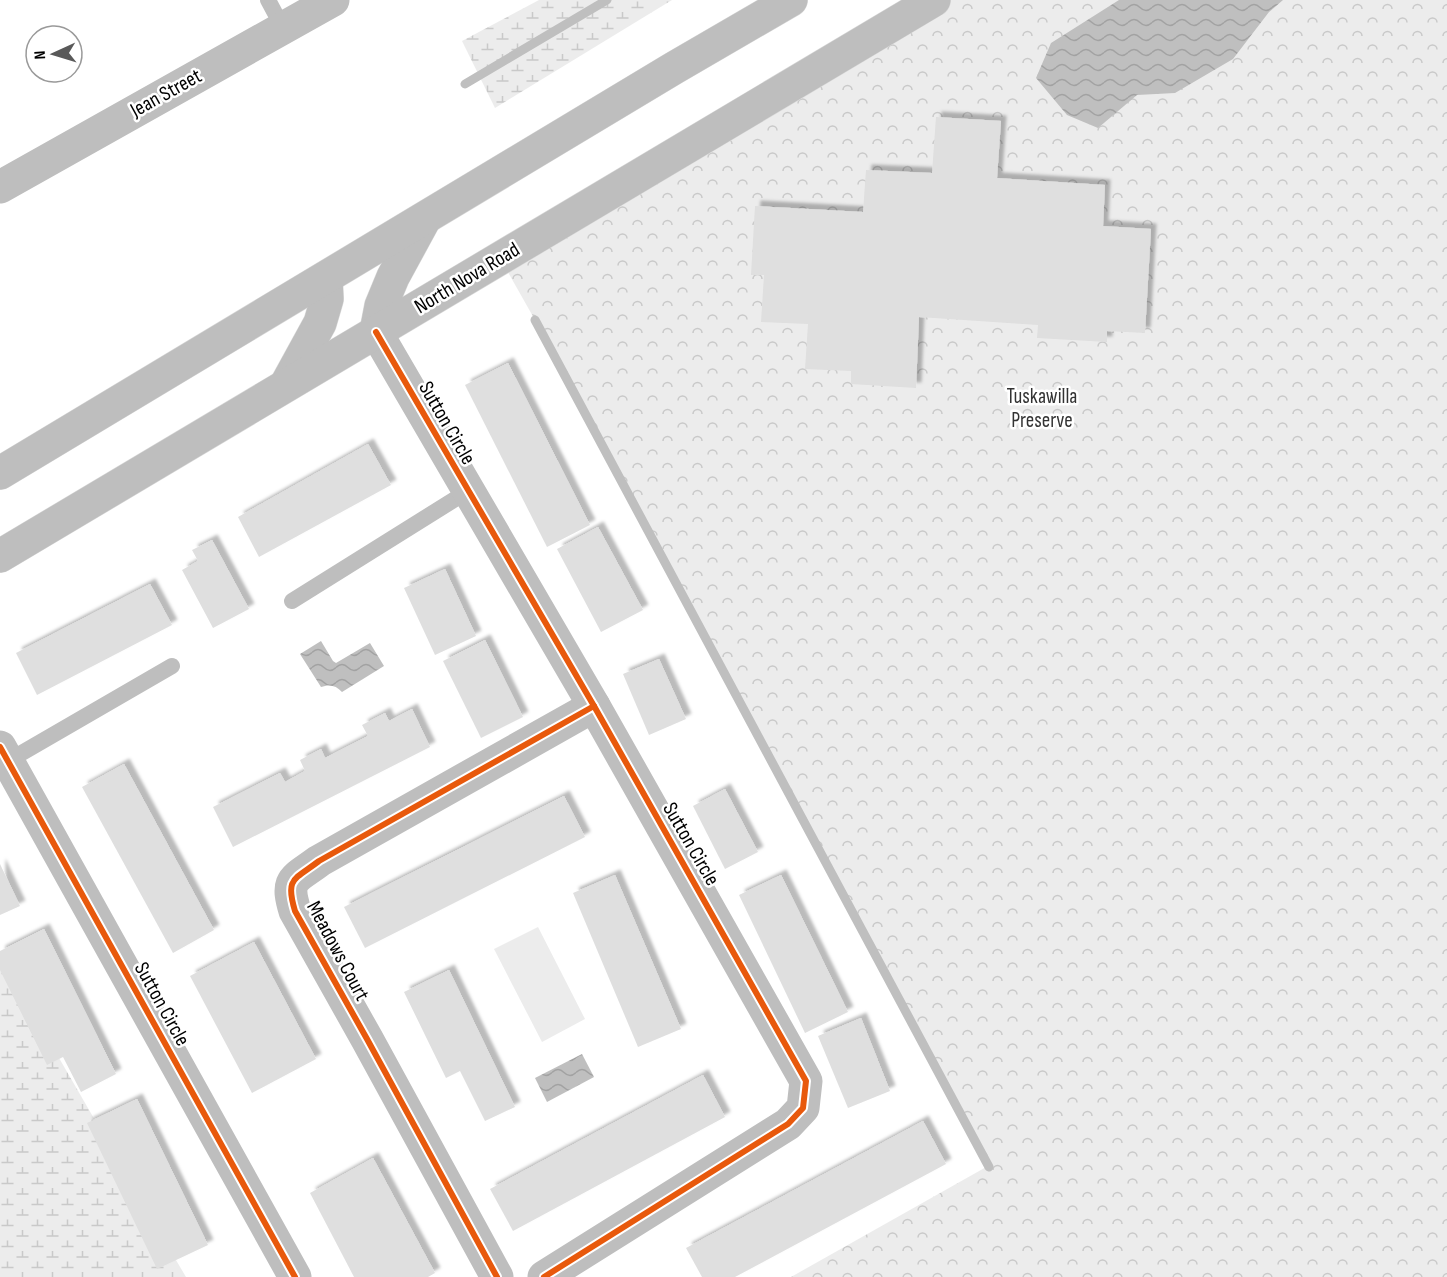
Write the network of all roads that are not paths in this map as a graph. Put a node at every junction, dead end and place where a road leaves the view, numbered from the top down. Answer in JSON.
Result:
{"nodes":[{"id":1,"x":333,"y":0,"type":"edge"},
{"id":2,"x":791,"y":0,"type":"edge"},
{"id":3,"x":934,"y":0,"type":"edge"},
{"id":4,"x":276,"y":14,"type":"edge"},
{"id":5,"x":0,"y":186,"type":"edge"},
{"id":6,"x":424,"y":218,"type":"junction"},
{"id":7,"x":326,"y":278,"type":"junction"},
{"id":8,"x":376,"y":332,"type":"junction"},
{"id":9,"x":286,"y":385,"type":"junction"},
{"id":10,"x":0,"y":473,"type":"edge"},
{"id":11,"x":468,"y":491,"type":"junction"},
{"id":12,"x":0,"y":556,"type":"edge"},
{"id":13,"x":292,"y":601,"type":"dead end"},
{"id":14,"x":172,"y":666,"type":"dead end"},
{"id":15,"x":594,"y":706,"type":"junction"},
{"id":16,"x":4,"y":754,"type":"edge"},
{"id":17,"x":296,"y":1277,"type":"edge"},
{"id":18,"x":497,"y":1277,"type":"edge"},
{"id":19,"x":544,"y":1277,"type":"edge"}],
"edges":[{"from":1,"to":4,"type":"street","name":"Jean Street"},
{"from":2,"to":6,"type":"street"},
{"from":3,"to":8,"type":"street","name":"North Nova Road"},
{"from":4,"to":5,"type":"street","name":"Jean Street"},
{"from":6,"to":7,"type":"street"},
{"from":6,"to":8,"type":"street"},
{"from":7,"to":9,"type":"street"},
{"from":7,"to":10,"type":"street"},
{"from":8,"to":9,"type":"street","name":"North Nova Road"},
{"from":8,"to":11,"type":"street","name":"Sutton Circle"},
{"from":9,"to":12,"type":"street","name":"North Nova Road"},
{"from":11,"to":13,"type":"lane"},
{"from":11,"to":15,"type":"street","name":"Sutton Circle"},
{"from":14,"to":16,"type":"lane"},
{"from":15,"to":18,"type":"street","name":"Meadows Court"},
{"from":15,"to":19,"type":"street","name":"Sutton Circle"},
{"from":16,"to":17,"type":"street","name":"Sutton Circle"}]}
